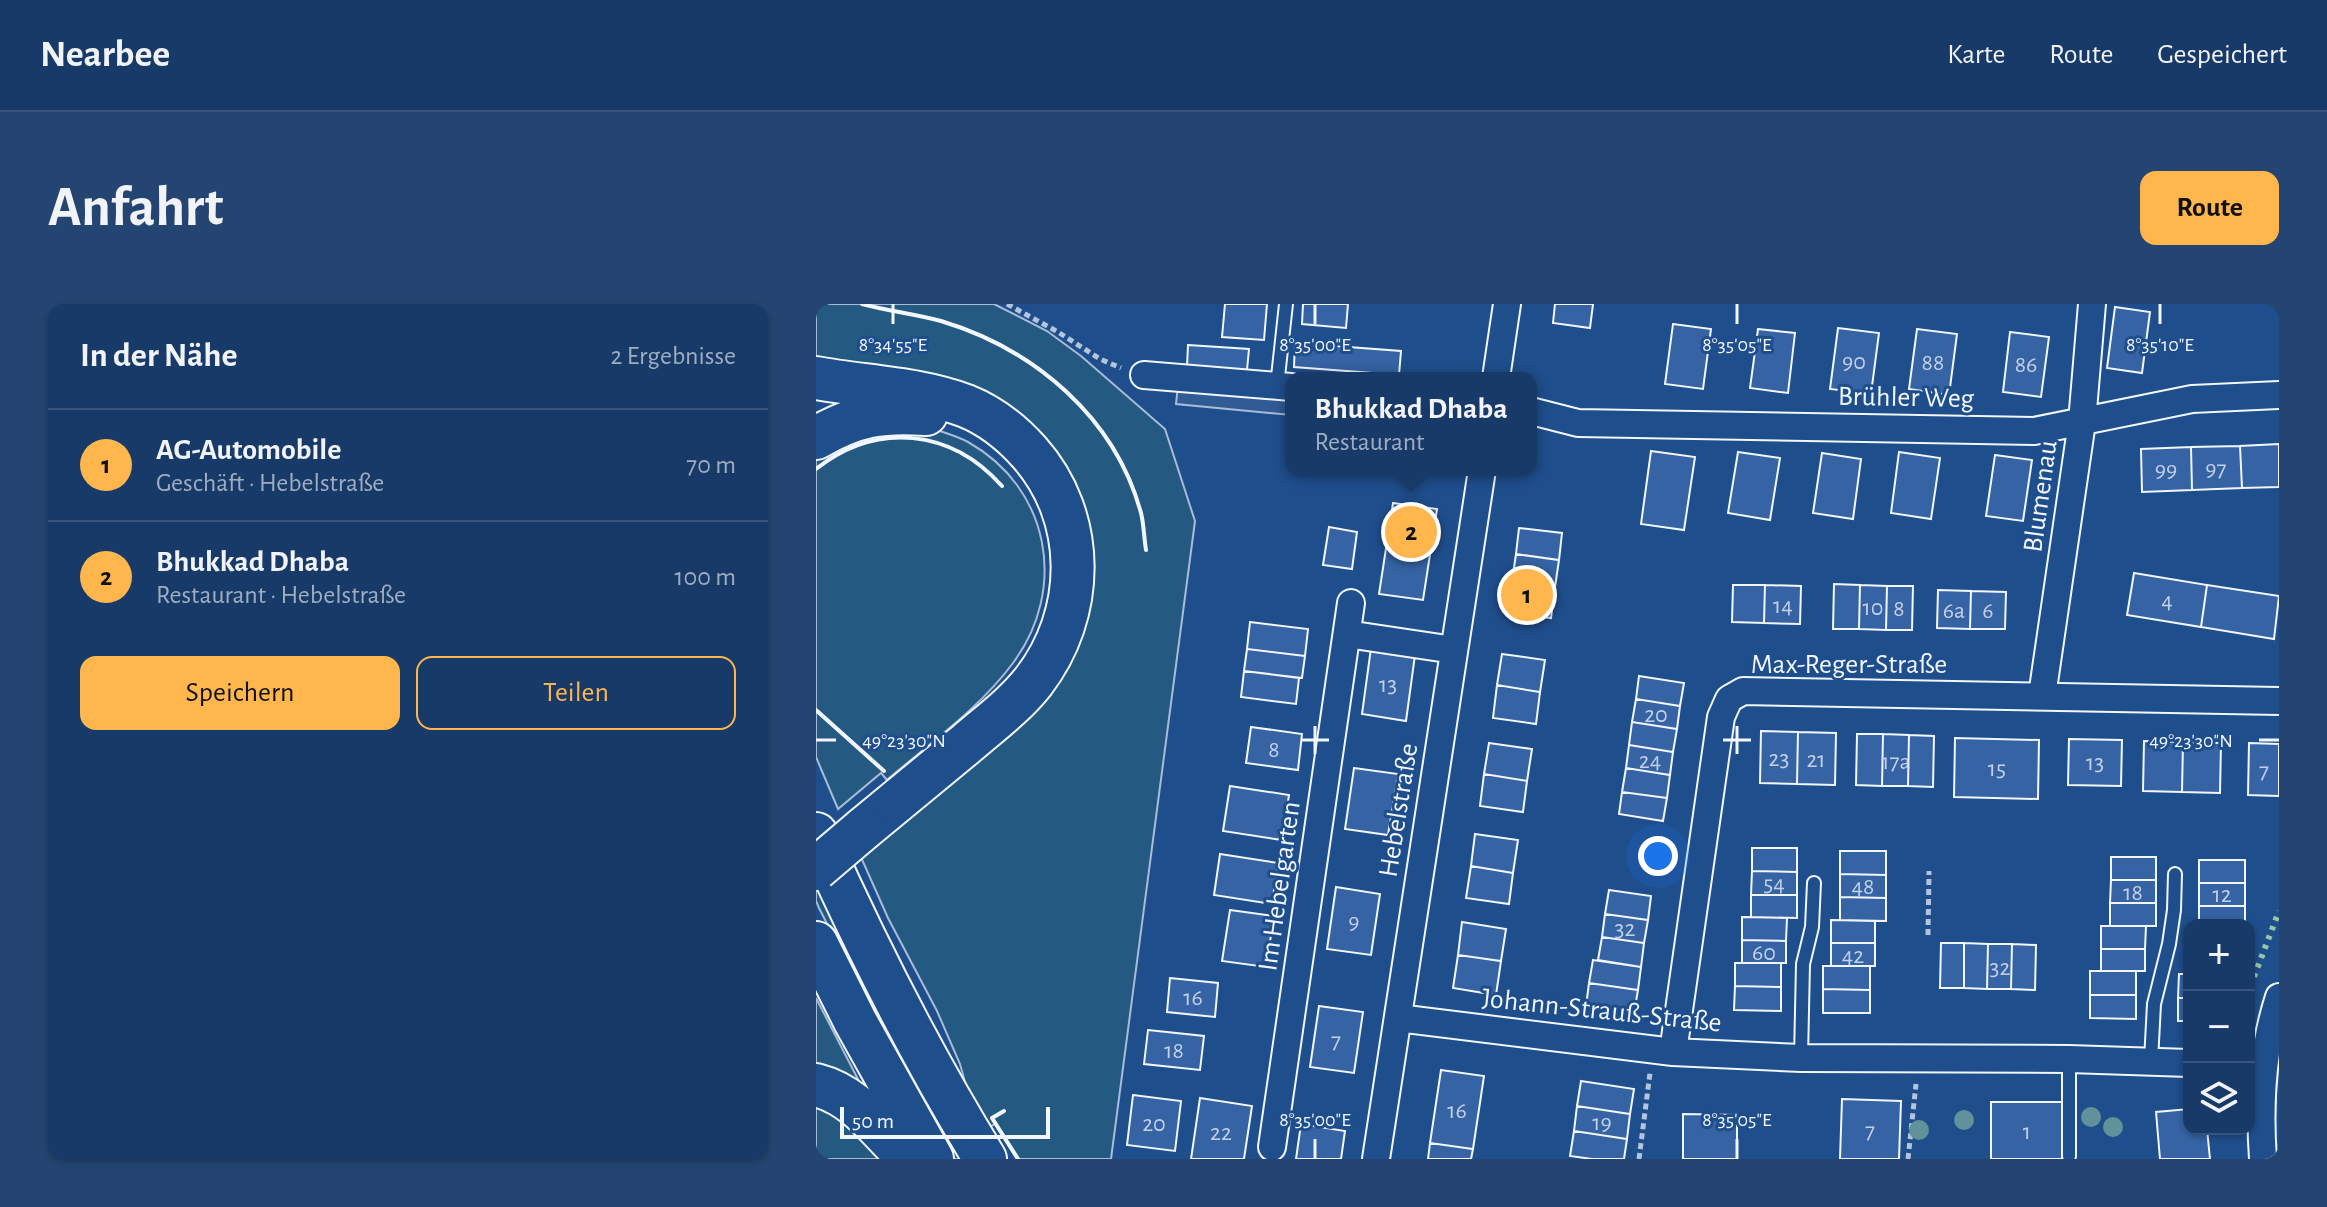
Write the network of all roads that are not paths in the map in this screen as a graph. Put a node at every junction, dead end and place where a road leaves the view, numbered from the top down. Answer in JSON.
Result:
{"nodes":[{"id":1,"x":1286,"y":304,"type":"edge"},
{"id":2,"x":1507,"y":304,"type":"edge"},
{"id":3,"x":2092,"y":304,"type":"edge"},
{"id":4,"x":1497,"y":372,"type":"edge"},
{"id":5,"x":1144,"y":375,"type":"road end"},
{"id":6,"x":816,"y":378,"type":"edge"},
{"id":7,"x":1284,"y":386,"type":"edge"},
{"id":8,"x":2279,"y":395,"type":"edge"},
{"id":9,"x":1537,"y":413,"type":"edge"},
{"id":10,"x":2082,"y":422,"type":"junction"},
{"id":11,"x":816,"y":438,"type":"edge"},
{"id":12,"x":1481,"y":476,"type":"edge"},
{"id":13,"x":1351,"y":603,"type":"dead end"},
{"id":14,"x":1347,"y":634,"type":"junction"},
{"id":15,"x":1454,"y":650,"type":"junction"},
{"id":16,"x":2042,"y":696,"type":"junction"},
{"id":17,"x":2279,"y":701,"type":"edge"},
{"id":18,"x":860,"y":822,"type":"junction"},
{"id":19,"x":816,"y":834,"type":"edge"},
{"id":20,"x":816,"y":848,"type":"edge"},
{"id":21,"x":816,"y":869,"type":"edge"},
{"id":22,"x":2175,"y":874,"type":"dead end"},
{"id":23,"x":1814,"y":883,"type":"dead end"},
{"id":24,"x":816,"y":943,"type":"edge"},
{"id":25,"x":2279,"y":997,"type":"edge"},
{"id":26,"x":1398,"y":1018,"type":"junction"},
{"id":27,"x":1663,"y":1050,"type":"junction"},
{"id":28,"x":1801,"y":1058,"type":"junction"},
{"id":29,"x":2069,"y":1059,"type":"junction"},
{"id":30,"x":2151,"y":1061,"type":"junction"},
{"id":31,"x":2183,"y":1063,"type":"edge"},
{"id":32,"x":2256,"y":1066,"type":"edge"},
{"id":33,"x":816,"y":1085,"type":"edge"},
{"id":34,"x":1272,"y":1147,"type":"dead end"},
{"id":35,"x":2069,"y":1156,"type":"dead end"},
{"id":36,"x":910,"y":1159,"type":"edge"},
{"id":37,"x":932,"y":1159,"type":"edge"},
{"id":38,"x":985,"y":1159,"type":"edge"},
{"id":39,"x":1376,"y":1159,"type":"edge"},
{"id":40,"x":2263,"y":1159,"type":"edge"}],
"edges":[{"from":1,"to":7,"type":"lane"},
{"from":2,"to":4,"type":"street"},
{"from":3,"to":10,"type":"street","name":"Blumenau"},
{"from":5,"to":7,"type":"street"},
{"from":6,"to":18,"type":"highway"},
{"from":8,"to":10,"type":"street","name":"Brühler Weg"},
{"from":9,"to":10,"type":"street","name":"Brühler Weg"},
{"from":10,"to":16,"type":"street","name":"Blumenau"},
{"from":11,"to":18,"type":"highway"},
{"from":12,"to":15,"type":"street","name":"Hebelstraße"},
{"from":13,"to":14,"type":"street","name":"Im Hebelgarten"},
{"from":14,"to":15,"type":"street"},
{"from":14,"to":34,"type":"street","name":"Im Hebelgarten"},
{"from":15,"to":26,"type":"street","name":"Hebelstraße"},
{"from":16,"to":17,"type":"street","name":"Max-Reger-Straße"},
{"from":16,"to":27,"type":"street","name":"Max-Reger-Straße"},
{"from":18,"to":20,"type":"highway"},
{"from":18,"to":21,"type":"highway","bridge":true},
{"from":19,"to":38,"type":"highway"},
{"from":22,"to":30,"type":"lane"},
{"from":23,"to":28,"type":"lane"},
{"from":24,"to":37,"type":"highway"},
{"from":25,"to":32,"type":"street"},
{"from":26,"to":27,"type":"street","name":"Johann-Strauß-Straße"},
{"from":26,"to":39,"type":"street","name":"Hebelstraße"},
{"from":27,"to":28,"type":"street","name":"Johann-Strauß-Straße"},
{"from":28,"to":29,"type":"street","name":"Johann-Strauß-Straße"},
{"from":29,"to":30,"type":"street","name":"Johann-Strauß-Straße"},
{"from":29,"to":35,"type":"lane"},
{"from":30,"to":31,"type":"street","name":"Johann-Strauß-Straße"},
{"from":32,"to":40,"type":"street"},
{"from":33,"to":36,"type":"highway"}]}
